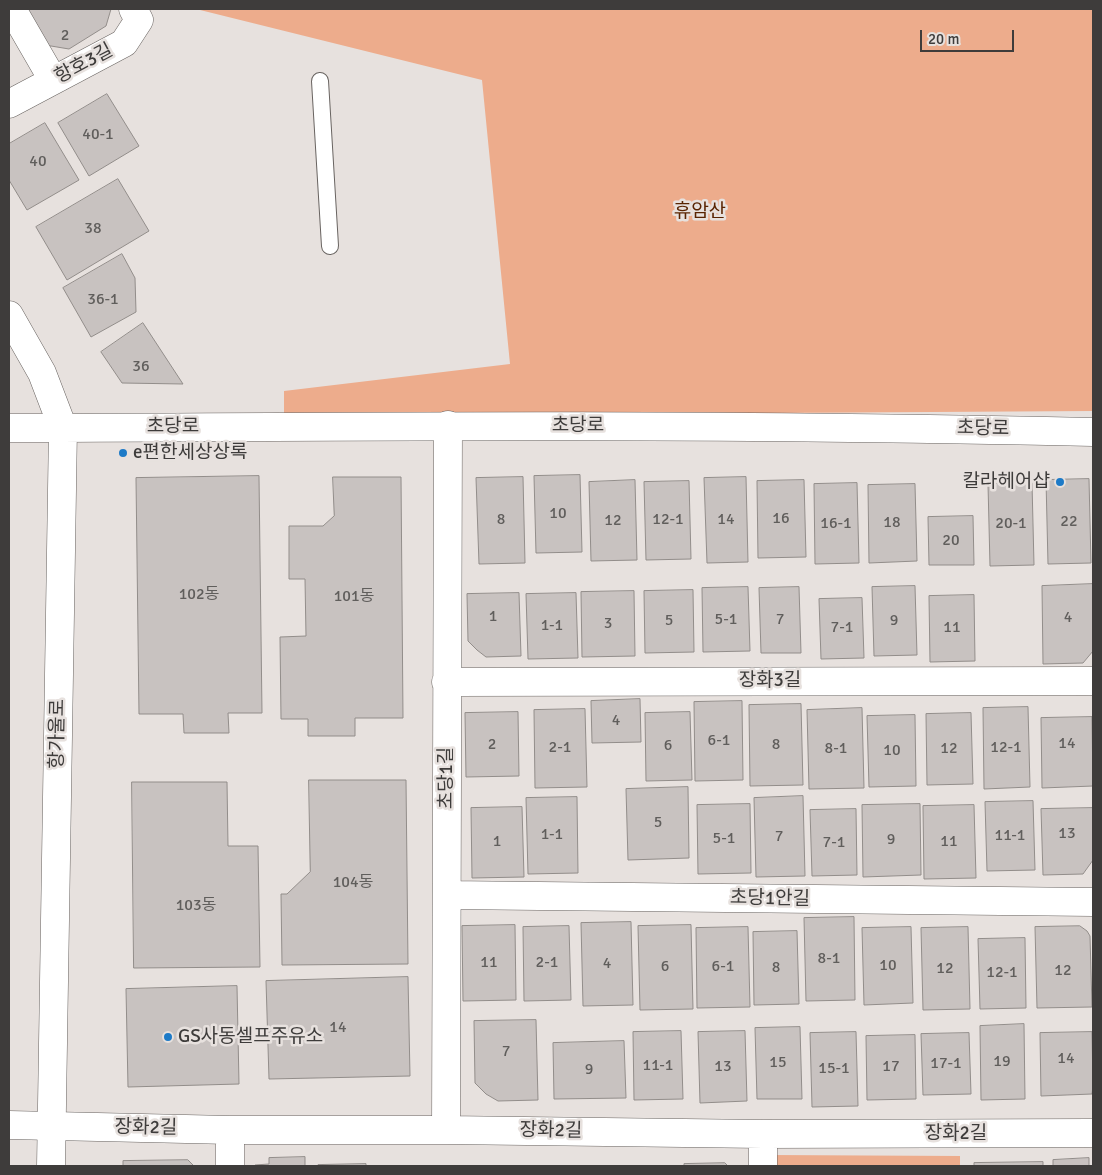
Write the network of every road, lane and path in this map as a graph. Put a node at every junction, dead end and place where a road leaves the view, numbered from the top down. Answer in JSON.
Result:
{"nodes":[{"id":1,"x":12,"y":9,"type":"edge"},
{"id":2,"x":133,"y":9,"type":"edge"},
{"id":3,"x":53,"y":80,"type":"junction"},
{"id":4,"x":320,"y":82,"type":"dead end"},
{"id":5,"x":9,"y":104,"type":"edge"},
{"id":6,"x":330,"y":246,"type":"dead end"},
{"id":7,"x":9,"y":315,"type":"edge"},
{"id":8,"x":448,"y":426,"type":"junction"},
{"id":9,"x":9,"y":428,"type":"edge"},
{"id":10,"x":63,"y":428,"type":"junction"},
{"id":11,"x":1093,"y":432,"type":"edge"},
{"id":12,"x":1093,"y":681,"type":"edge"},
{"id":13,"x":446,"y":682,"type":"junction"},
{"id":14,"x":447,"y":896,"type":"junction"},
{"id":15,"x":1093,"y":902,"type":"edge"},
{"id":16,"x":9,"y":1126,"type":"edge"},
{"id":17,"x":51,"y":1126,"type":"junction"},
{"id":18,"x":230,"y":1130,"type":"junction"},
{"id":19,"x":446,"y":1130,"type":"junction"},
{"id":20,"x":1093,"y":1133,"type":"edge"},
{"id":21,"x":763,"y":1134,"type":"junction"},
{"id":22,"x":51,"y":1166,"type":"edge"},
{"id":23,"x":230,"y":1166,"type":"edge"},
{"id":24,"x":763,"y":1166,"type":"edge"}],
"edges":[{"from":1,"to":3,"type":"street"},
{"from":2,"to":3,"type":"street","name":"항호3길"},
{"from":3,"to":5,"type":"street","name":"항호3길"},
{"from":4,"to":6,"type":"lane"},
{"from":7,"to":10,"type":"street","name":"항가울로"},
{"from":8,"to":10,"type":"street","name":"초당로"},
{"from":8,"to":11,"type":"street","name":"초당로"},
{"from":8,"to":13,"type":"street","name":"초당1길"},
{"from":9,"to":10,"type":"street","name":"초당로"},
{"from":10,"to":17,"type":"street","name":"항가울로"},
{"from":12,"to":13,"type":"street","name":"장화3길"},
{"from":13,"to":14,"type":"street","name":"초당1길"},
{"from":14,"to":15,"type":"street","name":"초당1안길"},
{"from":14,"to":19,"type":"street","name":"초당1길"},
{"from":16,"to":17,"type":"street","name":"장화2길"},
{"from":17,"to":18,"type":"street","name":"장화2길"},
{"from":17,"to":22,"type":"street","name":"항가울로"},
{"from":18,"to":19,"type":"street","name":"장화2길"},
{"from":18,"to":23,"type":"street"},
{"from":19,"to":21,"type":"street","name":"장화2길"},
{"from":20,"to":21,"type":"street","name":"장화2길"},
{"from":21,"to":24,"type":"street"}]}
